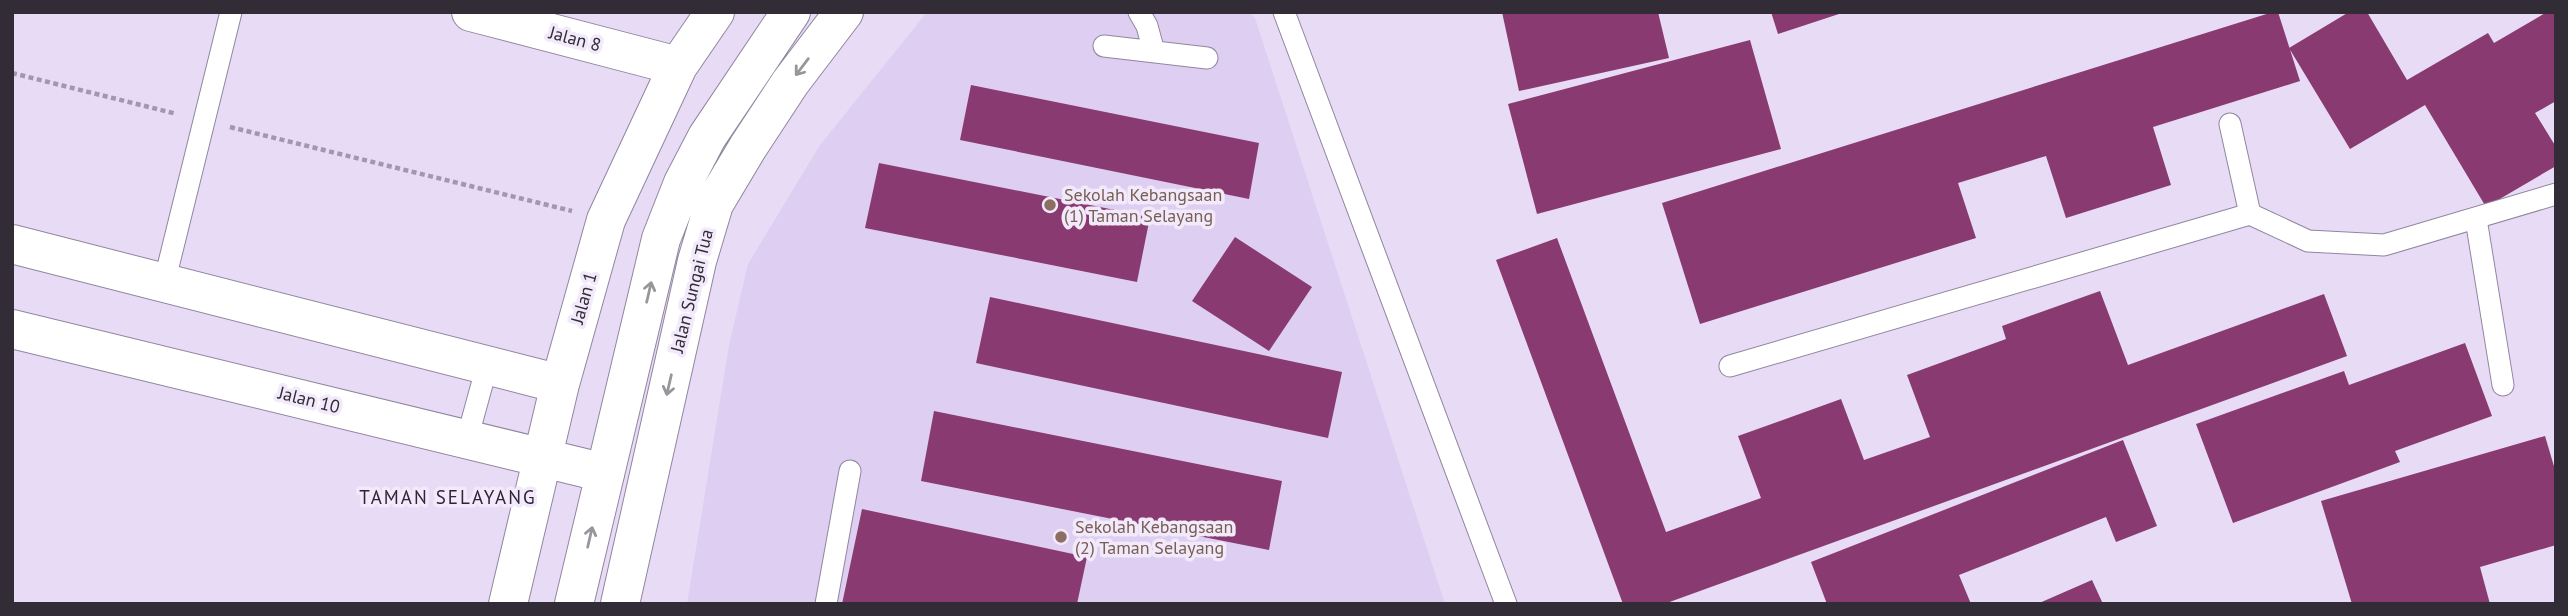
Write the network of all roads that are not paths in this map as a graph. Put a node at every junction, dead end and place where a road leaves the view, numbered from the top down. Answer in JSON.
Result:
{"nodes":[{"id":1,"x":231,"y":12,"type":"edge"},
{"id":2,"x":471,"y":12,"type":"edge"},
{"id":3,"x":715,"y":12,"type":"edge"},
{"id":4,"x":791,"y":12,"type":"edge"},
{"id":5,"x":844,"y":12,"type":"edge"},
{"id":6,"x":1139,"y":12,"type":"edge"},
{"id":7,"x":1284,"y":12,"type":"edge"},
{"id":8,"x":1104,"y":46,"type":"dead end"},
{"id":9,"x":1154,"y":52,"type":"junction"},
{"id":10,"x":1207,"y":58,"type":"dead end"},
{"id":11,"x":678,"y":66,"type":"junction"},
{"id":12,"x":2230,"y":124,"type":"dead end"},
{"id":13,"x":2556,"y":194,"type":"edge"},
{"id":14,"x":2250,"y":214,"type":"junction"},
{"id":15,"x":2476,"y":219,"type":"junction"},
{"id":16,"x":12,"y":244,"type":"edge"},
{"id":17,"x":164,"y":283,"type":"junction"},
{"id":18,"x":12,"y":329,"type":"edge"},
{"id":19,"x":487,"y":366,"type":"junction"},
{"id":20,"x":1730,"y":366,"type":"dead end"},
{"id":21,"x":560,"y":384,"type":"junction"},
{"id":22,"x":2503,"y":384,"type":"dead end"},
{"id":23,"x":467,"y":439,"type":"junction"},
{"id":24,"x":543,"y":458,"type":"junction"},
{"id":25,"x":850,"y":471,"type":"dead end"},
{"id":26,"x":606,"y":473,"type":"junction"},
{"id":27,"x":508,"y":604,"type":"edge"},
{"id":28,"x":574,"y":604,"type":"edge"},
{"id":29,"x":620,"y":604,"type":"edge"},
{"id":30,"x":826,"y":604,"type":"edge"},
{"id":31,"x":1506,"y":604,"type":"edge"}],
"edges":[{"from":1,"to":17,"type":"lane"},
{"from":2,"to":11,"type":"street","name":"Jalan 8"},
{"from":3,"to":11,"type":"street","name":"Jalan 1"},
{"from":26,"to":4,"type":"street","one_way":true},
{"from":5,"to":29,"type":"street","name":"Jalan Sungai Tua","one_way":true},
{"from":6,"to":9,"type":"lane"},
{"from":7,"to":31,"type":"lane"},
{"from":8,"to":9,"type":"lane"},
{"from":9,"to":10,"type":"lane"},
{"from":11,"to":21,"type":"street","name":"Jalan 1"},
{"from":12,"to":14,"type":"lane"},
{"from":13,"to":15,"type":"lane"},
{"from":14,"to":15,"type":"lane"},
{"from":14,"to":20,"type":"lane"},
{"from":15,"to":22,"type":"lane"},
{"from":16,"to":17,"type":"street"},
{"from":17,"to":19,"type":"street"},
{"from":18,"to":23,"type":"street","name":"Jalan 10"},
{"from":19,"to":21,"type":"street"},
{"from":19,"to":23,"type":"lane"},
{"from":21,"to":24,"type":"street","name":"Jalan 1"},
{"from":23,"to":24,"type":"street","name":"Jalan 10"},
{"from":24,"to":26,"type":"street","name":"Jalan 10"},
{"from":24,"to":27,"type":"street","name":"Jalan 1"},
{"from":25,"to":30,"type":"lane"},
{"from":28,"to":26,"type":"street","one_way":true}]}
